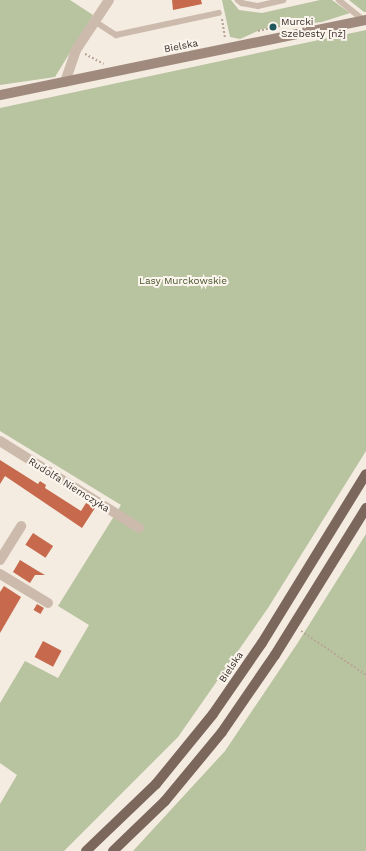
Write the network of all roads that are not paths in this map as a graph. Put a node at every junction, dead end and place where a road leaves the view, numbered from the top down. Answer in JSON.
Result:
{"nodes":[{"id":1,"x":110,"y":0,"type":"edge"},
{"id":2,"x":238,"y":0,"type":"edge"},
{"id":3,"x":283,"y":0,"type":"edge"},
{"id":4,"x":339,"y":0,"type":"edge"},
{"id":5,"x":220,"y":13,"type":"road end"},
{"id":6,"x":365,"y":20,"type":"edge"},
{"id":7,"x":96,"y":22,"type":"junction"},
{"id":8,"x":65,"y":82,"type":"junction"},
{"id":9,"x":0,"y":95,"type":"edge"},
{"id":10,"x":0,"y":441,"type":"edge"},
{"id":11,"x":366,"y":474,"type":"edge"},
{"id":12,"x":366,"y":508,"type":"edge"},
{"id":13,"x":21,"y":526,"type":"dead end"},
{"id":14,"x":138,"y":528,"type":"dead end"},
{"id":15,"x":0,"y":560,"type":"edge"},
{"id":16,"x":0,"y":574,"type":"edge"},
{"id":17,"x":48,"y":603,"type":"dead end"},
{"id":18,"x":86,"y":851,"type":"edge"},
{"id":19,"x":113,"y":851,"type":"edge"}],
"edges":[{"from":1,"to":7,"type":"street"},
{"from":2,"to":3,"type":"lane"},
{"from":4,"to":6,"type":"lane"},
{"from":5,"to":7,"type":"lane"},
{"from":6,"to":8,"type":"street","name":"Bielska"},
{"from":7,"to":8,"type":"street"},
{"from":8,"to":9,"type":"street","name":"Bielska"},
{"from":10,"to":14,"type":"street","name":"Rudolfa Niemczyka"},
{"from":11,"to":18,"type":"main road","name":"Bielska"},
{"from":12,"to":19,"type":"main road"},
{"from":13,"to":15,"type":"street"},
{"from":16,"to":17,"type":"street"}]}
